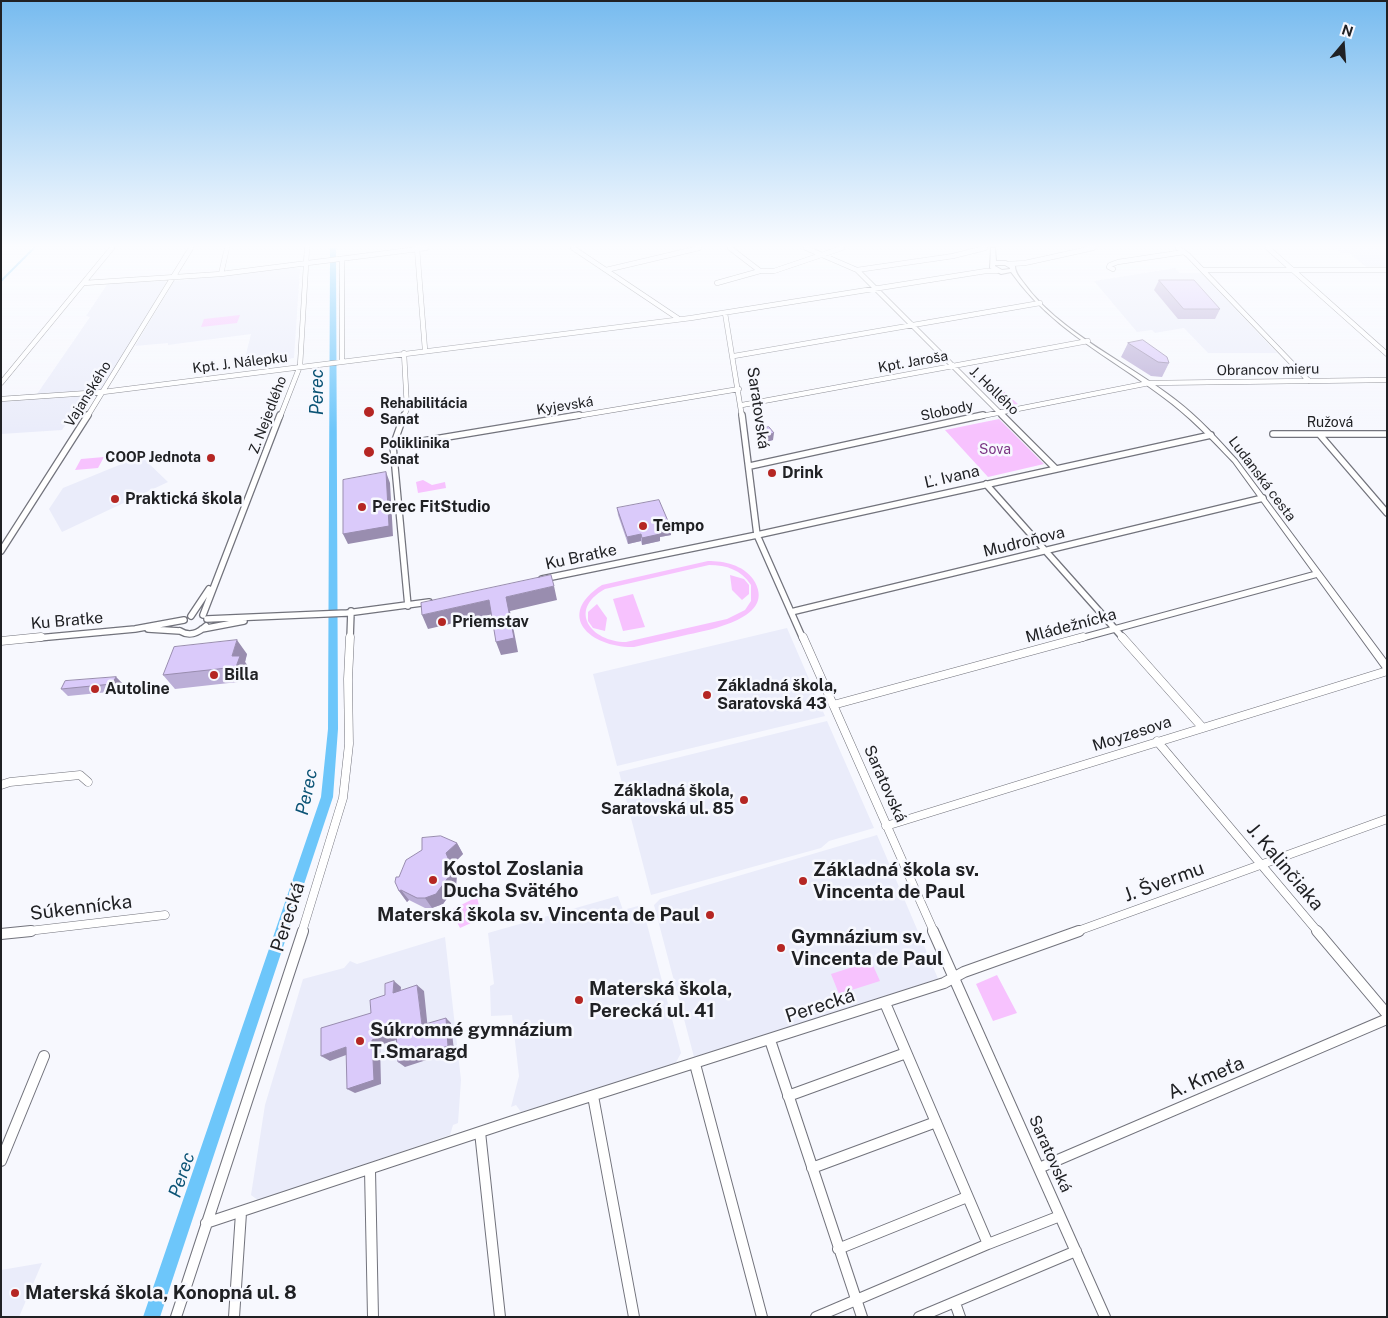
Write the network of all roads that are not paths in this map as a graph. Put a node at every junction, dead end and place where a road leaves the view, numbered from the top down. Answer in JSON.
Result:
{"nodes":[{"id":1,"x":62,"y":310,"type":"edge"},
{"id":2,"x":153,"y":310,"type":"edge"},
{"id":3,"x":303,"y":310,"type":"edge"},
{"id":4,"x":341,"y":310,"type":"edge"},
{"id":5,"x":423,"y":310,"type":"edge"},
{"id":6,"x":665,"y":310,"type":"edge"},
{"id":7,"x":747,"y":310,"type":"edge"},
{"id":8,"x":896,"y":310,"type":"edge"},
{"id":9,"x":1002,"y":310,"type":"edge"},
{"id":10,"x":1048,"y":310,"type":"edge"},
{"id":11,"x":1241,"y":310,"type":"edge"},
{"id":12,"x":1337,"y":310,"type":"edge"},
{"id":13,"x":725,"y":313,"type":"junction"},
{"id":14,"x":679,"y":319,"type":"junction"},
{"id":15,"x":911,"y":325,"type":"junction"},
{"id":16,"x":1088,"y":341,"type":"junction"},
{"id":17,"x":425,"y":350,"type":"junction"},
{"id":18,"x":404,"y":353,"type":"junction"},
{"id":19,"x":1387,"y":354,"type":"edge"},
{"id":20,"x":734,"y":356,"type":"junction"},
{"id":21,"x":340,"y":361,"type":"junction"},
{"id":22,"x":300,"y":366,"type":"junction"},
{"id":23,"x":952,"y":366,"type":"junction"},
{"id":24,"x":1387,"y":380,"type":"edge"},
{"id":25,"x":1309,"y":381,"type":"junction"},
{"id":26,"x":1,"y":383,"type":"edge"},
{"id":27,"x":1149,"y":384,"type":"junction"},
{"id":28,"x":740,"y":389,"type":"junction"},
{"id":29,"x":103,"y":392,"type":"junction"},
{"id":30,"x":1,"y":399,"type":"edge"},
{"id":31,"x":742,"y":405,"type":"junction"},
{"id":32,"x":1000,"y":412,"type":"junction"},
{"id":33,"x":1273,"y":434,"type":"dead end"},
{"id":34,"x":1387,"y":434,"type":"edge"},
{"id":35,"x":1212,"y":435,"type":"junction"},
{"id":36,"x":1320,"y":435,"type":"junction"},
{"id":37,"x":393,"y":446,"type":"junction"},
{"id":38,"x":750,"y":466,"type":"junction"},
{"id":39,"x":1055,"y":468,"type":"junction"},
{"id":40,"x":986,"y":484,"type":"junction"},
{"id":41,"x":1263,"y":498,"type":"junction"},
{"id":42,"x":1387,"y":513,"type":"edge"},
{"id":43,"x":757,"y":535,"type":"junction"},
{"id":44,"x":1,"y":551,"type":"edge"},
{"id":45,"x":1046,"y":551,"type":"junction"},
{"id":46,"x":1317,"y":574,"type":"junction"},
{"id":47,"x":531,"y":581,"type":"edge"},
{"id":48,"x":214,"y":583,"type":"junction"},
{"id":49,"x":438,"y":600,"type":"edge"},
{"id":50,"x":408,"y":606,"type":"junction"},
{"id":51,"x":351,"y":611,"type":"junction"},
{"id":52,"x":791,"y":612,"type":"junction"},
{"id":53,"x":205,"y":617,"type":"junction"},
{"id":54,"x":188,"y":618,"type":"junction"},
{"id":55,"x":262,"y":618,"type":"junction"},
{"id":56,"x":135,"y":629,"type":"junction"},
{"id":57,"x":202,"y":629,"type":"junction"},
{"id":58,"x":1115,"y":629,"type":"junction"},
{"id":59,"x":180,"y":631,"type":"junction"},
{"id":60,"x":1,"y":641,"type":"edge"},
{"id":61,"x":1387,"y":670,"type":"edge"},
{"id":62,"x":833,"y":705,"type":"junction"},
{"id":63,"x":1202,"y":726,"type":"junction"},
{"id":64,"x":1157,"y":741,"type":"junction"},
{"id":65,"x":88,"y":782,"type":"dead end"},
{"id":66,"x":1,"y":785,"type":"edge"},
{"id":67,"x":1387,"y":818,"type":"edge"},
{"id":68,"x":886,"y":826,"type":"junction"},
{"id":69,"x":1261,"y":864,"type":"junction"},
{"id":70,"x":165,"y":915,"type":"dead end"},
{"id":71,"x":1,"y":934,"type":"edge"},
{"id":72,"x":954,"y":978,"type":"junction"},
{"id":73,"x":885,"y":1003,"type":"junction"},
{"id":74,"x":1387,"y":1014,"type":"edge"},
{"id":75,"x":1387,"y":1019,"type":"edge"},
{"id":76,"x":770,"y":1040,"type":"junction"},
{"id":77,"x":906,"y":1053,"type":"junction"},
{"id":78,"x":44,"y":1056,"type":"dead end"},
{"id":79,"x":695,"y":1064,"type":"junction"},
{"id":80,"x":593,"y":1096,"type":"junction"},
{"id":81,"x":788,"y":1096,"type":"junction"},
{"id":82,"x":936,"y":1122,"type":"junction"},
{"id":83,"x":480,"y":1132,"type":"junction"},
{"id":84,"x":1,"y":1161,"type":"edge"},
{"id":85,"x":812,"y":1168,"type":"junction"},
{"id":86,"x":1039,"y":1168,"type":"junction"},
{"id":87,"x":370,"y":1170,"type":"junction"},
{"id":88,"x":968,"y":1196,"type":"junction"},
{"id":89,"x":241,"y":1212,"type":"junction"},
{"id":90,"x":1060,"y":1216,"type":"junction"},
{"id":91,"x":206,"y":1223,"type":"junction"},
{"id":92,"x":988,"y":1244,"type":"junction"},
{"id":93,"x":838,"y":1249,"type":"junction"},
{"id":94,"x":1076,"y":1251,"type":"junction"},
{"id":95,"x":856,"y":1300,"type":"junction"},
{"id":96,"x":955,"y":1303,"type":"junction"},
{"id":97,"x":176,"y":1317,"type":"edge"},
{"id":98,"x":234,"y":1317,"type":"edge"},
{"id":99,"x":373,"y":1317,"type":"edge"},
{"id":100,"x":500,"y":1317,"type":"edge"},
{"id":101,"x":634,"y":1317,"type":"edge"},
{"id":102,"x":762,"y":1317,"type":"edge"},
{"id":103,"x":816,"y":1317,"type":"edge"},
{"id":104,"x":862,"y":1317,"type":"edge"},
{"id":105,"x":919,"y":1317,"type":"edge"},
{"id":106,"x":960,"y":1317,"type":"edge"},
{"id":107,"x":1105,"y":1317,"type":"edge"}],
"edges":[{"from":1,"to":26,"type":"street"},
{"from":2,"to":29,"type":"street","name":"Vajanského"},
{"from":3,"to":22,"type":"street","name":"Z. Nejedlého"},
{"from":4,"to":21,"type":"street"},
{"from":5,"to":17,"type":"street"},
{"from":6,"to":14,"type":"street"},
{"from":7,"to":13,"type":"street","name":"Kpt. J. Nálepku"},
{"from":8,"to":15,"type":"street","name":"J. Hollého"},
{"from":9,"to":15,"type":"street"},
{"from":10,"to":16,"type":"street","name":"Ludanská cesta"},
{"from":11,"to":25,"type":"street"},
{"from":12,"to":19,"type":"street"},
{"from":13,"to":14,"type":"street","name":"Kpt. J. Nálepku"},
{"from":13,"to":20,"type":"street","name":"Saratovská"},
{"from":14,"to":17,"type":"street","name":"Kpt. J. Nálepku"},
{"from":15,"to":20,"type":"street"},
{"from":15,"to":23,"type":"street","name":"J. Hollého"},
{"from":16,"to":23,"type":"street","name":"Kpt. Jaroša"},
{"from":16,"to":27,"type":"street","name":"Ludanská cesta"},
{"from":17,"to":18,"type":"street","name":"Kpt. J. Nálepku"},
{"from":18,"to":21,"type":"street","name":"Kpt. J. Nálepku"},
{"from":18,"to":37,"type":"street"},
{"from":20,"to":28,"type":"street","name":"Saratovská"},
{"from":21,"to":22,"type":"street","name":"Kpt. J. Nálepku"},
{"from":22,"to":29,"type":"street","name":"Kpt. J. Nálepku"},
{"from":22,"to":48,"type":"street","name":"Z. Nejedlého"},
{"from":23,"to":31,"type":"street","name":"Kpt. Jaroša"},
{"from":23,"to":32,"type":"street","name":"J. Hollého"},
{"from":24,"to":25,"type":"street","name":"Obrancov mieru"},
{"from":25,"to":27,"type":"street","name":"Obrancov mieru"},
{"from":27,"to":32,"type":"street","name":"Slobody"},
{"from":27,"to":35,"type":"street","name":"Ludanská cesta"},
{"from":28,"to":31,"type":"street","name":"Saratovská"},
{"from":28,"to":37,"type":"street","name":"Kyjevská"},
{"from":29,"to":30,"type":"street","name":"Kpt. J. Nálepku"},
{"from":29,"to":44,"type":"street","name":"Vajanského"},
{"from":31,"to":38,"type":"street","name":"Saratovská"},
{"from":32,"to":38,"type":"street","name":"Slobody"},
{"from":32,"to":39,"type":"street","name":"J. Hollého"},
{"from":33,"to":36,"type":"street","name":"Ružová"},
{"from":34,"to":36,"type":"street","name":"Ružová"},
{"from":35,"to":39,"type":"street","name":"Ľ. Ivana"},
{"from":35,"to":41,"type":"street","name":"Ludanská cesta"},
{"from":36,"to":42,"type":"street"},
{"from":37,"to":50,"type":"street"},
{"from":38,"to":43,"type":"street","name":"Saratovská"},
{"from":39,"to":40,"type":"street","name":"Ľ. Ivana"},
{"from":40,"to":43,"type":"street","name":"Ľ. Ivana"},
{"from":40,"to":45,"type":"street"},
{"from":41,"to":45,"type":"street","name":"Mudroňova"},
{"from":41,"to":46,"type":"street","name":"Ludanská cesta"},
{"from":43,"to":47,"type":"street","name":"Ku Bratke"},
{"from":43,"to":52,"type":"street","name":"Saratovská"},
{"from":45,"to":52,"type":"street","name":"Mudroňova"},
{"from":45,"to":58,"type":"street"},
{"from":46,"to":58,"type":"street","name":"Mládežnícka"},
{"from":46,"to":61,"type":"street","name":"Ludanská cesta"},
{"from":48,"to":53,"type":"street","name":"Z. Nejedlého"},
{"from":48,"to":54,"type":"street","name":"Z. Nejedlého"},
{"from":49,"to":50,"type":"street"},
{"from":50,"to":51,"type":"street"},
{"from":51,"to":55,"type":"street"},
{"from":51,"to":91,"type":"street","name":"Perecká"},
{"from":52,"to":62,"type":"street","name":"Saratovská"},
{"from":53,"to":54,"type":"street","name":"Ku Bratke"},
{"from":53,"to":55,"type":"street"},
{"from":53,"to":57,"type":"street","name":"Z. Nejedlého"},
{"from":54,"to":56,"type":"street","name":"Ku Bratke"},
{"from":54,"to":59,"type":"street","name":"Z. Nejedlého"},
{"from":55,"to":57,"type":"street"},
{"from":56,"to":59,"type":"street","name":"Ku Bratke"},
{"from":56,"to":60,"type":"street","name":"Ku Bratke"},
{"from":57,"to":59,"type":"street","name":"Ku Bratke"},
{"from":58,"to":62,"type":"street","name":"Mládežnícka"},
{"from":58,"to":63,"type":"street"},
{"from":61,"to":63,"type":"street","name":"Moyzesova"},
{"from":62,"to":68,"type":"street","name":"Saratovská"},
{"from":63,"to":64,"type":"street","name":"Moyzesova"},
{"from":64,"to":68,"type":"street","name":"Moyzesova"},
{"from":64,"to":69,"type":"street","name":"J. Kalinčiaka"},
{"from":65,"to":66,"type":"street"},
{"from":67,"to":69,"type":"street","name":"J. Švermu"},
{"from":68,"to":72,"type":"street","name":"Saratovská"},
{"from":69,"to":72,"type":"street","name":"J. Švermu"},
{"from":69,"to":74,"type":"street","name":"J. Kalinčiaka"},
{"from":70,"to":71,"type":"street","name":"Súkennícka"},
{"from":72,"to":73,"type":"street","name":"Perecká"},
{"from":72,"to":86,"type":"street","name":"Saratovská"},
{"from":73,"to":76,"type":"street","name":"Perecká"},
{"from":73,"to":77,"type":"street"},
{"from":75,"to":86,"type":"street","name":"A. Kmeťa"},
{"from":76,"to":79,"type":"street","name":"Perecká"},
{"from":76,"to":81,"type":"street"},
{"from":77,"to":81,"type":"street"},
{"from":77,"to":82,"type":"street"},
{"from":78,"to":84,"type":"street"},
{"from":79,"to":80,"type":"street","name":"Perecká"},
{"from":79,"to":102,"type":"street"},
{"from":80,"to":83,"type":"street","name":"Perecká"},
{"from":80,"to":101,"type":"street"},
{"from":81,"to":85,"type":"street"},
{"from":82,"to":85,"type":"street"},
{"from":82,"to":88,"type":"street"},
{"from":83,"to":87,"type":"street","name":"Perecká"},
{"from":83,"to":100,"type":"street"},
{"from":85,"to":93,"type":"street"},
{"from":86,"to":90,"type":"street","name":"Saratovská"},
{"from":87,"to":89,"type":"street","name":"Perecká"},
{"from":87,"to":99,"type":"street"},
{"from":88,"to":92,"type":"street"},
{"from":88,"to":93,"type":"street"},
{"from":89,"to":91,"type":"street","name":"Perecká"},
{"from":89,"to":98,"type":"street"},
{"from":90,"to":92,"type":"street"},
{"from":90,"to":94,"type":"street","name":"Saratovská"},
{"from":91,"to":97,"type":"street","name":"Perecká"},
{"from":92,"to":95,"type":"street"},
{"from":93,"to":95,"type":"street"},
{"from":94,"to":96,"type":"street"},
{"from":94,"to":107,"type":"street","name":"Saratovská"},
{"from":95,"to":103,"type":"street"},
{"from":95,"to":104,"type":"street"},
{"from":96,"to":105,"type":"street"},
{"from":96,"to":106,"type":"street"}]}
